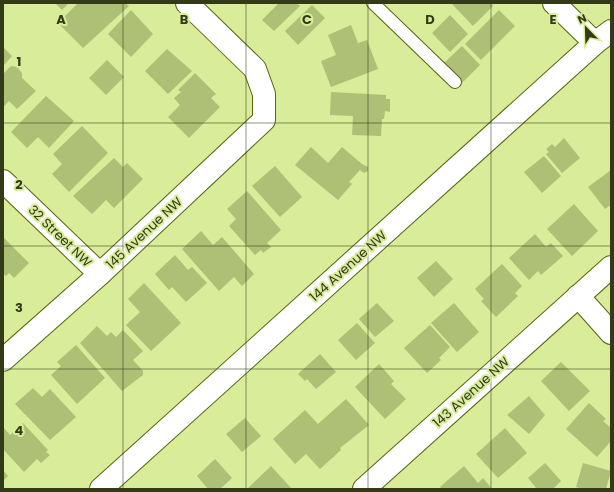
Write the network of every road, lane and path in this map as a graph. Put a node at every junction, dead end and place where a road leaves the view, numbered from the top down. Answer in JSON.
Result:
{"nodes":[{"id":1,"x":187,"y":3,"type":"edge"},
{"id":2,"x":373,"y":3,"type":"edge"},
{"id":3,"x":554,"y":3,"type":"edge"},
{"id":4,"x":606,"y":36,"type":"edge"},
{"id":5,"x":455,"y":82,"type":"dead end"},
{"id":6,"x":3,"y":181,"type":"edge"},
{"id":7,"x":611,"y":267,"type":"edge"},
{"id":8,"x":100,"y":274,"type":"junction"},
{"id":9,"x":578,"y":296,"type":"junction"},
{"id":10,"x":611,"y":333,"type":"edge"},
{"id":11,"x":3,"y":360,"type":"edge"},
{"id":12,"x":101,"y":489,"type":"edge"},
{"id":13,"x":364,"y":489,"type":"edge"}],
"edges":[{"from":1,"to":8,"type":"street","name":"145 Avenue NW"},
{"from":2,"to":5,"type":"lane"},
{"from":3,"to":4,"type":"street"},
{"from":4,"to":12,"type":"street","name":"144 Avenue NW"},
{"from":6,"to":8,"type":"street","name":"32 Street NW"},
{"from":7,"to":9,"type":"street","name":"143 Avenue NW"},
{"from":8,"to":11,"type":"street","name":"145 Avenue NW"},
{"from":9,"to":10,"type":"street"},
{"from":9,"to":13,"type":"street","name":"143 Avenue NW"}]}
